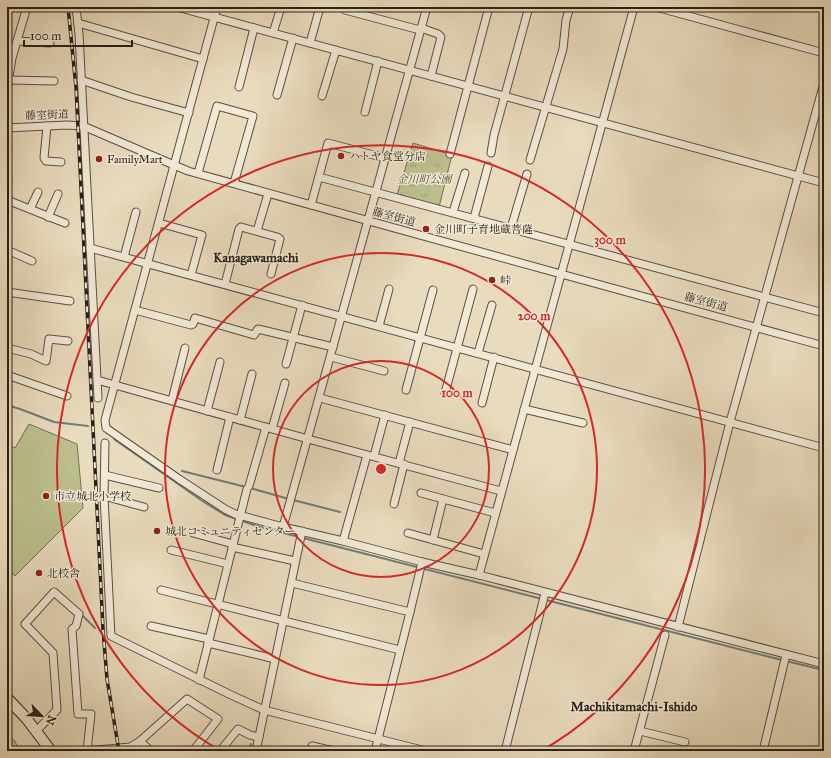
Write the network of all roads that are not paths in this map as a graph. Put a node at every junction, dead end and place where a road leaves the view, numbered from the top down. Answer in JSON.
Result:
{"nodes":[{"id":1,"x":28,"y":7,"type":"edge"},
{"id":2,"x":76,"y":7,"type":"edge"},
{"id":3,"x":177,"y":7,"type":"edge"},
{"id":4,"x":218,"y":7,"type":"edge"},
{"id":5,"x":281,"y":7,"type":"edge"},
{"id":6,"x":320,"y":7,"type":"edge"},
{"id":7,"x":426,"y":7,"type":"edge"},
{"id":8,"x":489,"y":7,"type":"edge"},
{"id":9,"x":529,"y":7,"type":"edge"},
{"id":10,"x":570,"y":7,"type":"edge"},
{"id":11,"x":634,"y":7,"type":"edge"},
{"id":12,"x":656,"y":7,"type":"edge"},
{"id":13,"x":345,"y":10,"type":"dead end"},
{"id":14,"x":215,"y":18,"type":"junction"},
{"id":15,"x":78,"y":23,"type":"junction"},
{"id":16,"x":254,"y":28,"type":"junction"},
{"id":17,"x":420,"y":29,"type":"junction"},
{"id":18,"x":273,"y":33,"type":"junction"},
{"id":19,"x":293,"y":38,"type":"junction"},
{"id":20,"x":17,"y":41,"type":"junction"},
{"id":21,"x":50,"y":43,"type":"dead end"},
{"id":22,"x":310,"y":43,"type":"junction"},
{"id":23,"x":336,"y":50,"type":"junction"},
{"id":24,"x":824,"y":53,"type":"edge"},
{"id":25,"x":203,"y":59,"type":"junction"},
{"id":26,"x":378,"y":61,"type":"junction"},
{"id":27,"x":409,"y":70,"type":"junction"},
{"id":28,"x":431,"y":76,"type":"junction"},
{"id":29,"x":9,"y":80,"type":"junction"},
{"id":30,"x":81,"y":80,"type":"junction"},
{"id":31,"x":54,"y":81,"type":"dead end"},
{"id":32,"x":824,"y":83,"type":"edge"},
{"id":33,"x":467,"y":86,"type":"junction"},
{"id":34,"x":239,"y":87,"type":"dead end"},
{"id":35,"x":7,"y":90,"type":"edge"},
{"id":36,"x":277,"y":95,"type":"dead end"},
{"id":37,"x":322,"y":96,"type":"dead end"},
{"id":38,"x":505,"y":96,"type":"junction"},
{"id":39,"x":546,"y":107,"type":"junction"},
{"id":40,"x":365,"y":112,"type":"dead end"},
{"id":41,"x":189,"y":113,"type":"junction"},
{"id":42,"x":603,"y":123,"type":"junction"},
{"id":43,"x":47,"y":126,"type":"junction"},
{"id":44,"x":83,"y":126,"type":"junction"},
{"id":45,"x":7,"y":128,"type":"edge"},
{"id":46,"x":491,"y":153,"type":"dead end"},
{"id":47,"x":450,"y":154,"type":"dead end"},
{"id":48,"x":385,"y":158,"type":"junction"},
{"id":49,"x":530,"y":160,"type":"dead end"},
{"id":50,"x":61,"y":162,"type":"dead end"},
{"id":51,"x":175,"y":166,"type":"junction"},
{"id":52,"x":488,"y":166,"type":"dead end"},
{"id":53,"x":198,"y":173,"type":"junction"},
{"id":54,"x":465,"y":173,"type":"dead end"},
{"id":55,"x":527,"y":174,"type":"dead end"},
{"id":56,"x":799,"y":176,"type":"junction"},
{"id":57,"x":319,"y":177,"type":"junction"},
{"id":58,"x":234,"y":183,"type":"junction"},
{"id":59,"x":824,"y":183,"type":"edge"},
{"id":60,"x":376,"y":191,"type":"junction"},
{"id":61,"x":38,"y":192,"type":"dead end"},
{"id":62,"x":58,"y":194,"type":"dead end"},
{"id":63,"x":268,"y":194,"type":"junction"},
{"id":64,"x":7,"y":200,"type":"edge"},
{"id":65,"x":311,"y":205,"type":"junction"},
{"id":66,"x":30,"y":209,"type":"junction"},
{"id":67,"x":136,"y":212,"type":"dead end"},
{"id":68,"x":453,"y":212,"type":"junction"},
{"id":69,"x":48,"y":217,"type":"junction"},
{"id":70,"x":474,"y":218,"type":"junction"},
{"id":71,"x":368,"y":221,"type":"junction"},
{"id":72,"x":64,"y":223,"type":"dead end"},
{"id":73,"x":159,"y":223,"type":"junction"},
{"id":74,"x":511,"y":228,"type":"junction"},
{"id":75,"x":257,"y":231,"type":"junction"},
{"id":76,"x":569,"y":244,"type":"junction"},
{"id":77,"x":90,"y":248,"type":"junction"},
{"id":78,"x":7,"y":250,"type":"edge"},
{"id":79,"x":124,"y":257,"type":"junction"},
{"id":80,"x":32,"y":261,"type":"dead end"},
{"id":81,"x":148,"y":263,"type":"junction"},
{"id":82,"x":271,"y":274,"type":"dead end"},
{"id":83,"x":560,"y":274,"type":"junction"},
{"id":84,"x":190,"y":275,"type":"junction"},
{"id":85,"x":225,"y":284,"type":"junction"},
{"id":86,"x":390,"y":289,"type":"dead end"},
{"id":87,"x":473,"y":289,"type":"dead end"},
{"id":88,"x":433,"y":290,"type":"dead end"},
{"id":89,"x":7,"y":292,"type":"edge"},
{"id":90,"x":765,"y":297,"type":"junction"},
{"id":91,"x":70,"y":302,"type":"dead end"},
{"id":92,"x":302,"y":305,"type":"junction"},
{"id":93,"x":492,"y":305,"type":"dead end"},
{"id":94,"x":135,"y":310,"type":"junction"},
{"id":95,"x":824,"y":313,"type":"edge"},
{"id":96,"x":342,"y":316,"type":"junction"},
{"id":97,"x":379,"y":326,"type":"junction"},
{"id":98,"x":756,"y":327,"type":"junction"},
{"id":99,"x":293,"y":336,"type":"junction"},
{"id":100,"x":420,"y":337,"type":"junction"},
{"id":101,"x":68,"y":341,"type":"dead end"},
{"id":102,"x":824,"y":346,"type":"edge"},
{"id":103,"x":333,"y":347,"type":"junction"},
{"id":104,"x":457,"y":347,"type":"junction"},
{"id":105,"x":7,"y":348,"type":"edge"},
{"id":106,"x":185,"y":348,"type":"dead end"},
{"id":107,"x":478,"y":353,"type":"junction"},
{"id":108,"x":330,"y":357,"type":"junction"},
{"id":109,"x":494,"y":358,"type":"junction"},
{"id":110,"x":220,"y":362,"type":"dead end"},
{"id":111,"x":286,"y":364,"type":"dead end"},
{"id":112,"x":535,"y":369,"type":"junction"},
{"id":113,"x":384,"y":371,"type":"dead end"},
{"id":114,"x":252,"y":374,"type":"dead end"},
{"id":115,"x":7,"y":376,"type":"edge"},
{"id":116,"x":97,"y":380,"type":"junction"},
{"id":117,"x":285,"y":383,"type":"dead end"},
{"id":118,"x":115,"y":384,"type":"junction"},
{"id":119,"x":406,"y":390,"type":"dead end"},
{"id":120,"x":444,"y":394,"type":"dead end"},
{"id":121,"x":67,"y":396,"type":"dead end"},
{"id":122,"x":98,"y":398,"type":"dead end"},
{"id":123,"x":320,"y":398,"type":"junction"},
{"id":124,"x":172,"y":400,"type":"junction"},
{"id":125,"x":482,"y":403,"type":"dead end"},
{"id":126,"x":524,"y":409,"type":"junction"},
{"id":127,"x":208,"y":411,"type":"junction"},
{"id":128,"x":385,"y":415,"type":"junction"},
{"id":129,"x":230,"y":417,"type":"junction"},
{"id":130,"x":240,"y":420,"type":"junction"},
{"id":131,"x":410,"y":422,"type":"junction"},
{"id":132,"x":730,"y":422,"type":"junction"},
{"id":133,"x":583,"y":423,"type":"dead end"},
{"id":134,"x":269,"y":428,"type":"junction"},
{"id":135,"x":308,"y":439,"type":"junction"},
{"id":136,"x":104,"y":443,"type":"dead end"},
{"id":137,"x":824,"y":448,"type":"edge"},
{"id":138,"x":513,"y":450,"type":"junction"},
{"id":139,"x":370,"y":456,"type":"junction"},
{"id":140,"x":401,"y":464,"type":"junction"},
{"id":141,"x":217,"y":470,"type":"dead end"},
{"id":142,"x":105,"y":475,"type":"junction"},
{"id":143,"x":159,"y":488,"type":"dead end"},
{"id":144,"x":501,"y":491,"type":"junction"},
{"id":145,"x":421,"y":493,"type":"dead end"},
{"id":146,"x":104,"y":496,"type":"junction"},
{"id":147,"x":443,"y":499,"type":"junction"},
{"id":148,"x":394,"y":504,"type":"dead end"},
{"id":149,"x":144,"y":507,"type":"dead end"},
{"id":150,"x":495,"y":513,"type":"junction"},
{"id":151,"x":240,"y":519,"type":"junction"},
{"id":152,"x":283,"y":527,"type":"junction"},
{"id":153,"x":301,"y":533,"type":"junction"},
{"id":154,"x":408,"y":533,"type":"dead end"},
{"id":155,"x":193,"y":534,"type":"dead end"},
{"id":156,"x":432,"y":540,"type":"junction"},
{"id":157,"x":343,"y":541,"type":"junction"},
{"id":158,"x":233,"y":545,"type":"junction"},
{"id":159,"x":171,"y":550,"type":"dead end"},
{"id":160,"x":484,"y":554,"type":"junction"},
{"id":161,"x":295,"y":561,"type":"junction"},
{"id":162,"x":228,"y":564,"type":"junction"},
{"id":163,"x":421,"y":566,"type":"junction"},
{"id":164,"x":479,"y":576,"type":"junction"},
{"id":165,"x":292,"y":583,"type":"junction"},
{"id":166,"x":161,"y":590,"type":"dead end"},
{"id":167,"x":544,"y":595,"type":"junction"},
{"id":168,"x":218,"y":605,"type":"junction"},
{"id":169,"x":410,"y":612,"type":"junction"},
{"id":170,"x":283,"y":620,"type":"junction"},
{"id":171,"x":152,"y":626,"type":"dead end"},
{"id":172,"x":678,"y":627,"type":"junction"},
{"id":173,"x":665,"y":635,"type":"dead end"},
{"id":174,"x":209,"y":641,"type":"junction"},
{"id":175,"x":400,"y":650,"type":"junction"},
{"id":176,"x":786,"y":655,"type":"junction"},
{"id":177,"x":275,"y":660,"type":"junction"},
{"id":178,"x":824,"y":664,"type":"edge"},
{"id":179,"x":199,"y":680,"type":"junction"},
{"id":180,"x":7,"y":698,"type":"edge"},
{"id":181,"x":264,"y":710,"type":"junction"},
{"id":182,"x":36,"y":731,"type":"junction"},
{"id":183,"x":640,"y":731,"type":"junction"},
{"id":184,"x":259,"y":737,"type":"junction"},
{"id":185,"x":378,"y":739,"type":"junction"},
{"id":186,"x":140,"y":741,"type":"junction"},
{"id":187,"x":685,"y":742,"type":"dead end"},
{"id":188,"x":312,"y":746,"type":"dead end"},
{"id":189,"x":130,"y":749,"type":"edge"},
{"id":190,"x":52,"y":751,"type":"edge"},
{"id":191,"x":86,"y":751,"type":"edge"},
{"id":192,"x":151,"y":751,"type":"edge"},
{"id":193,"x":193,"y":751,"type":"edge"},
{"id":194,"x":220,"y":751,"type":"edge"},
{"id":195,"x":256,"y":751,"type":"edge"},
{"id":196,"x":334,"y":751,"type":"edge"},
{"id":197,"x":375,"y":751,"type":"edge"},
{"id":198,"x":426,"y":751,"type":"edge"},
{"id":199,"x":505,"y":751,"type":"edge"},
{"id":200,"x":634,"y":751,"type":"edge"},
{"id":201,"x":763,"y":751,"type":"edge"}],
"edges":[{"from":1,"to":20,"type":"street"},
{"from":2,"to":15,"type":"street"},
{"from":3,"to":14,"type":"street"},
{"from":4,"to":14,"type":"street"},
{"from":5,"to":18,"type":"street"},
{"from":6,"to":22,"type":"street"},
{"from":7,"to":17,"type":"street"},
{"from":8,"to":33,"type":"street"},
{"from":9,"to":38,"type":"street"},
{"from":10,"to":39,"type":"street"},
{"from":11,"to":42,"type":"street"},
{"from":12,"to":24,"type":"street"},
{"from":13,"to":17,"type":"street"},
{"from":14,"to":16,"type":"street"},
{"from":14,"to":25,"type":"street"},
{"from":15,"to":25,"type":"street"},
{"from":15,"to":30,"type":"street"},
{"from":16,"to":18,"type":"street"},
{"from":16,"to":34,"type":"street"},
{"from":17,"to":27,"type":"street"},
{"from":17,"to":28,"type":"street"},
{"from":18,"to":19,"type":"street"},
{"from":19,"to":22,"type":"street"},
{"from":19,"to":36,"type":"street"},
{"from":20,"to":21,"type":"street"},
{"from":20,"to":29,"type":"street"},
{"from":22,"to":23,"type":"street"},
{"from":23,"to":26,"type":"street"},
{"from":23,"to":37,"type":"street"},
{"from":25,"to":41,"type":"street"},
{"from":26,"to":27,"type":"street"},
{"from":26,"to":40,"type":"street"},
{"from":27,"to":28,"type":"street"},
{"from":27,"to":48,"type":"street"},
{"from":28,"to":33,"type":"street"},
{"from":29,"to":31,"type":"street"},
{"from":29,"to":35,"type":"street"},
{"from":30,"to":41,"type":"street"},
{"from":30,"to":44,"type":"street"},
{"from":32,"to":56,"type":"street"},
{"from":33,"to":38,"type":"street"},
{"from":33,"to":47,"type":"street"},
{"from":38,"to":39,"type":"street"},
{"from":38,"to":46,"type":"street"},
{"from":39,"to":42,"type":"street"},
{"from":39,"to":49,"type":"street"},
{"from":41,"to":51,"type":"street"},
{"from":42,"to":56,"type":"street"},
{"from":42,"to":76,"type":"street"},
{"from":43,"to":44,"type":"street","name":"藤室街道"},
{"from":43,"to":45,"type":"street","name":"藤室街道"},
{"from":43,"to":50,"type":"street"},
{"from":44,"to":51,"type":"street","name":"藤室街道"},
{"from":44,"to":77,"type":"street"},
{"from":48,"to":57,"type":"street"},
{"from":48,"to":60,"type":"street"},
{"from":51,"to":53,"type":"street","name":"藤室街道"},
{"from":51,"to":73,"type":"street"},
{"from":52,"to":70,"type":"street"},
{"from":53,"to":58,"type":"street","name":"藤室街道"},
{"from":53,"to":58,"type":"street"},
{"from":54,"to":68,"type":"street"},
{"from":55,"to":74,"type":"street"},
{"from":56,"to":59,"type":"street"},
{"from":56,"to":90,"type":"street"},
{"from":57,"to":60,"type":"street"},
{"from":57,"to":65,"type":"street"},
{"from":58,"to":63,"type":"street","name":"藤室街道"},
{"from":60,"to":68,"type":"street"},
{"from":60,"to":71,"type":"street"},
{"from":61,"to":66,"type":"street"},
{"from":62,"to":69,"type":"street"},
{"from":63,"to":65,"type":"street","name":"藤室街道"},
{"from":63,"to":75,"type":"street"},
{"from":64,"to":66,"type":"street"},
{"from":65,"to":71,"type":"street","name":"藤室街道"},
{"from":66,"to":69,"type":"street"},
{"from":67,"to":79,"type":"street"},
{"from":68,"to":70,"type":"street"},
{"from":69,"to":72,"type":"street"},
{"from":70,"to":74,"type":"street"},
{"from":71,"to":83,"type":"street","name":"藤室街道"},
{"from":71,"to":96,"type":"street"},
{"from":73,"to":81,"type":"street"},
{"from":73,"to":84,"type":"street"},
{"from":74,"to":76,"type":"street"},
{"from":75,"to":82,"type":"street"},
{"from":75,"to":85,"type":"street"},
{"from":76,"to":83,"type":"street"},
{"from":76,"to":90,"type":"street"},
{"from":77,"to":79,"type":"street"},
{"from":77,"to":116,"type":"street"},
{"from":78,"to":80,"type":"street"},
{"from":79,"to":81,"type":"street"},
{"from":81,"to":84,"type":"street"},
{"from":81,"to":94,"type":"street"},
{"from":83,"to":98,"type":"street","name":"藤室街道"},
{"from":83,"to":112,"type":"street"},
{"from":84,"to":85,"type":"street"},
{"from":85,"to":92,"type":"street"},
{"from":86,"to":97,"type":"street"},
{"from":87,"to":104,"type":"street"},
{"from":88,"to":100,"type":"street"},
{"from":89,"to":91,"type":"street"},
{"from":90,"to":95,"type":"street"},
{"from":90,"to":98,"type":"street"},
{"from":92,"to":96,"type":"street"},
{"from":92,"to":99,"type":"street"},
{"from":93,"to":107,"type":"street"},
{"from":94,"to":99,"type":"street"},
{"from":94,"to":118,"type":"street"},
{"from":96,"to":97,"type":"street"},
{"from":96,"to":103,"type":"street"},
{"from":97,"to":100,"type":"street"},
{"from":98,"to":102,"type":"street","name":"藤室街道"},
{"from":98,"to":132,"type":"street"},
{"from":99,"to":103,"type":"street"},
{"from":99,"to":111,"type":"street"},
{"from":100,"to":104,"type":"street"},
{"from":100,"to":119,"type":"street"},
{"from":101,"to":105,"type":"street"},
{"from":103,"to":108,"type":"street"},
{"from":104,"to":107,"type":"street"},
{"from":104,"to":120,"type":"street"},
{"from":106,"to":124,"type":"street"},
{"from":107,"to":109,"type":"street"},
{"from":108,"to":113,"type":"street"},
{"from":108,"to":123,"type":"street"},
{"from":109,"to":112,"type":"street"},
{"from":109,"to":125,"type":"street"},
{"from":110,"to":127,"type":"street"},
{"from":112,"to":126,"type":"street"},
{"from":112,"to":132,"type":"street"},
{"from":114,"to":130,"type":"street"},
{"from":115,"to":121,"type":"street"},
{"from":116,"to":118,"type":"street"},
{"from":116,"to":122,"type":"street"},
{"from":117,"to":134,"type":"street"},
{"from":118,"to":124,"type":"street"},
{"from":118,"to":151,"type":"street"},
{"from":123,"to":128,"type":"street"},
{"from":123,"to":135,"type":"street"},
{"from":124,"to":127,"type":"street"},
{"from":126,"to":133,"type":"street"},
{"from":126,"to":138,"type":"street"},
{"from":127,"to":129,"type":"street"},
{"from":128,"to":131,"type":"street"},
{"from":128,"to":139,"type":"street"},
{"from":129,"to":130,"type":"street"},
{"from":129,"to":141,"type":"street"},
{"from":130,"to":134,"type":"street"},
{"from":131,"to":138,"type":"street"},
{"from":131,"to":140,"type":"street"},
{"from":132,"to":137,"type":"street"},
{"from":132,"to":172,"type":"street"},
{"from":134,"to":135,"type":"street"},
{"from":134,"to":151,"type":"street"},
{"from":135,"to":139,"type":"street"},
{"from":135,"to":152,"type":"street"},
{"from":136,"to":142,"type":"street"},
{"from":138,"to":144,"type":"street"},
{"from":139,"to":140,"type":"street"},
{"from":139,"to":157,"type":"street"},
{"from":140,"to":144,"type":"street"},
{"from":140,"to":148,"type":"street"},
{"from":142,"to":143,"type":"street"},
{"from":142,"to":146,"type":"street"},
{"from":144,"to":150,"type":"street"},
{"from":145,"to":147,"type":"street"},
{"from":146,"to":149,"type":"street"},
{"from":146,"to":179,"type":"street"},
{"from":147,"to":150,"type":"street"},
{"from":147,"to":156,"type":"street"},
{"from":150,"to":160,"type":"street"},
{"from":151,"to":152,"type":"street"},
{"from":151,"to":158,"type":"street"},
{"from":152,"to":153,"type":"street"},
{"from":153,"to":157,"type":"street"},
{"from":153,"to":161,"type":"street"},
{"from":154,"to":156,"type":"street"},
{"from":155,"to":158,"type":"street"},
{"from":156,"to":160,"type":"street"},
{"from":157,"to":163,"type":"street"},
{"from":158,"to":161,"type":"street"},
{"from":158,"to":162,"type":"street"},
{"from":159,"to":162,"type":"street"},
{"from":160,"to":164,"type":"street"},
{"from":161,"to":165,"type":"street"},
{"from":162,"to":168,"type":"street"},
{"from":163,"to":164,"type":"street"},
{"from":163,"to":169,"type":"street"},
{"from":164,"to":167,"type":"street"},
{"from":165,"to":169,"type":"street"},
{"from":165,"to":170,"type":"street"},
{"from":166,"to":168,"type":"street"},
{"from":167,"to":172,"type":"street"},
{"from":167,"to":199,"type":"street"},
{"from":168,"to":170,"type":"street"},
{"from":168,"to":174,"type":"street"},
{"from":169,"to":175,"type":"street"},
{"from":170,"to":175,"type":"street"},
{"from":170,"to":177,"type":"street"},
{"from":171,"to":174,"type":"street"},
{"from":172,"to":176,"type":"street"},
{"from":173,"to":183,"type":"street"},
{"from":174,"to":177,"type":"street"},
{"from":174,"to":179,"type":"street"},
{"from":175,"to":185,"type":"street"},
{"from":176,"to":178,"type":"street"},
{"from":176,"to":201,"type":"street"},
{"from":177,"to":181,"type":"street"},
{"from":179,"to":181,"type":"street"},
{"from":180,"to":182,"type":"street"},
{"from":181,"to":184,"type":"street"},
{"from":181,"to":185,"type":"street"},
{"from":182,"to":190,"type":"street"},
{"from":182,"to":191,"type":"street"},
{"from":183,"to":187,"type":"street"},
{"from":183,"to":200,"type":"street"},
{"from":184,"to":194,"type":"street"},
{"from":184,"to":195,"type":"street"},
{"from":185,"to":197,"type":"street"},
{"from":185,"to":198,"type":"street"},
{"from":186,"to":189,"type":"street"},
{"from":186,"to":192,"type":"street"},
{"from":186,"to":193,"type":"street"},
{"from":188,"to":196,"type":"street"},
{"from":189,"to":191,"type":"street"}]}
